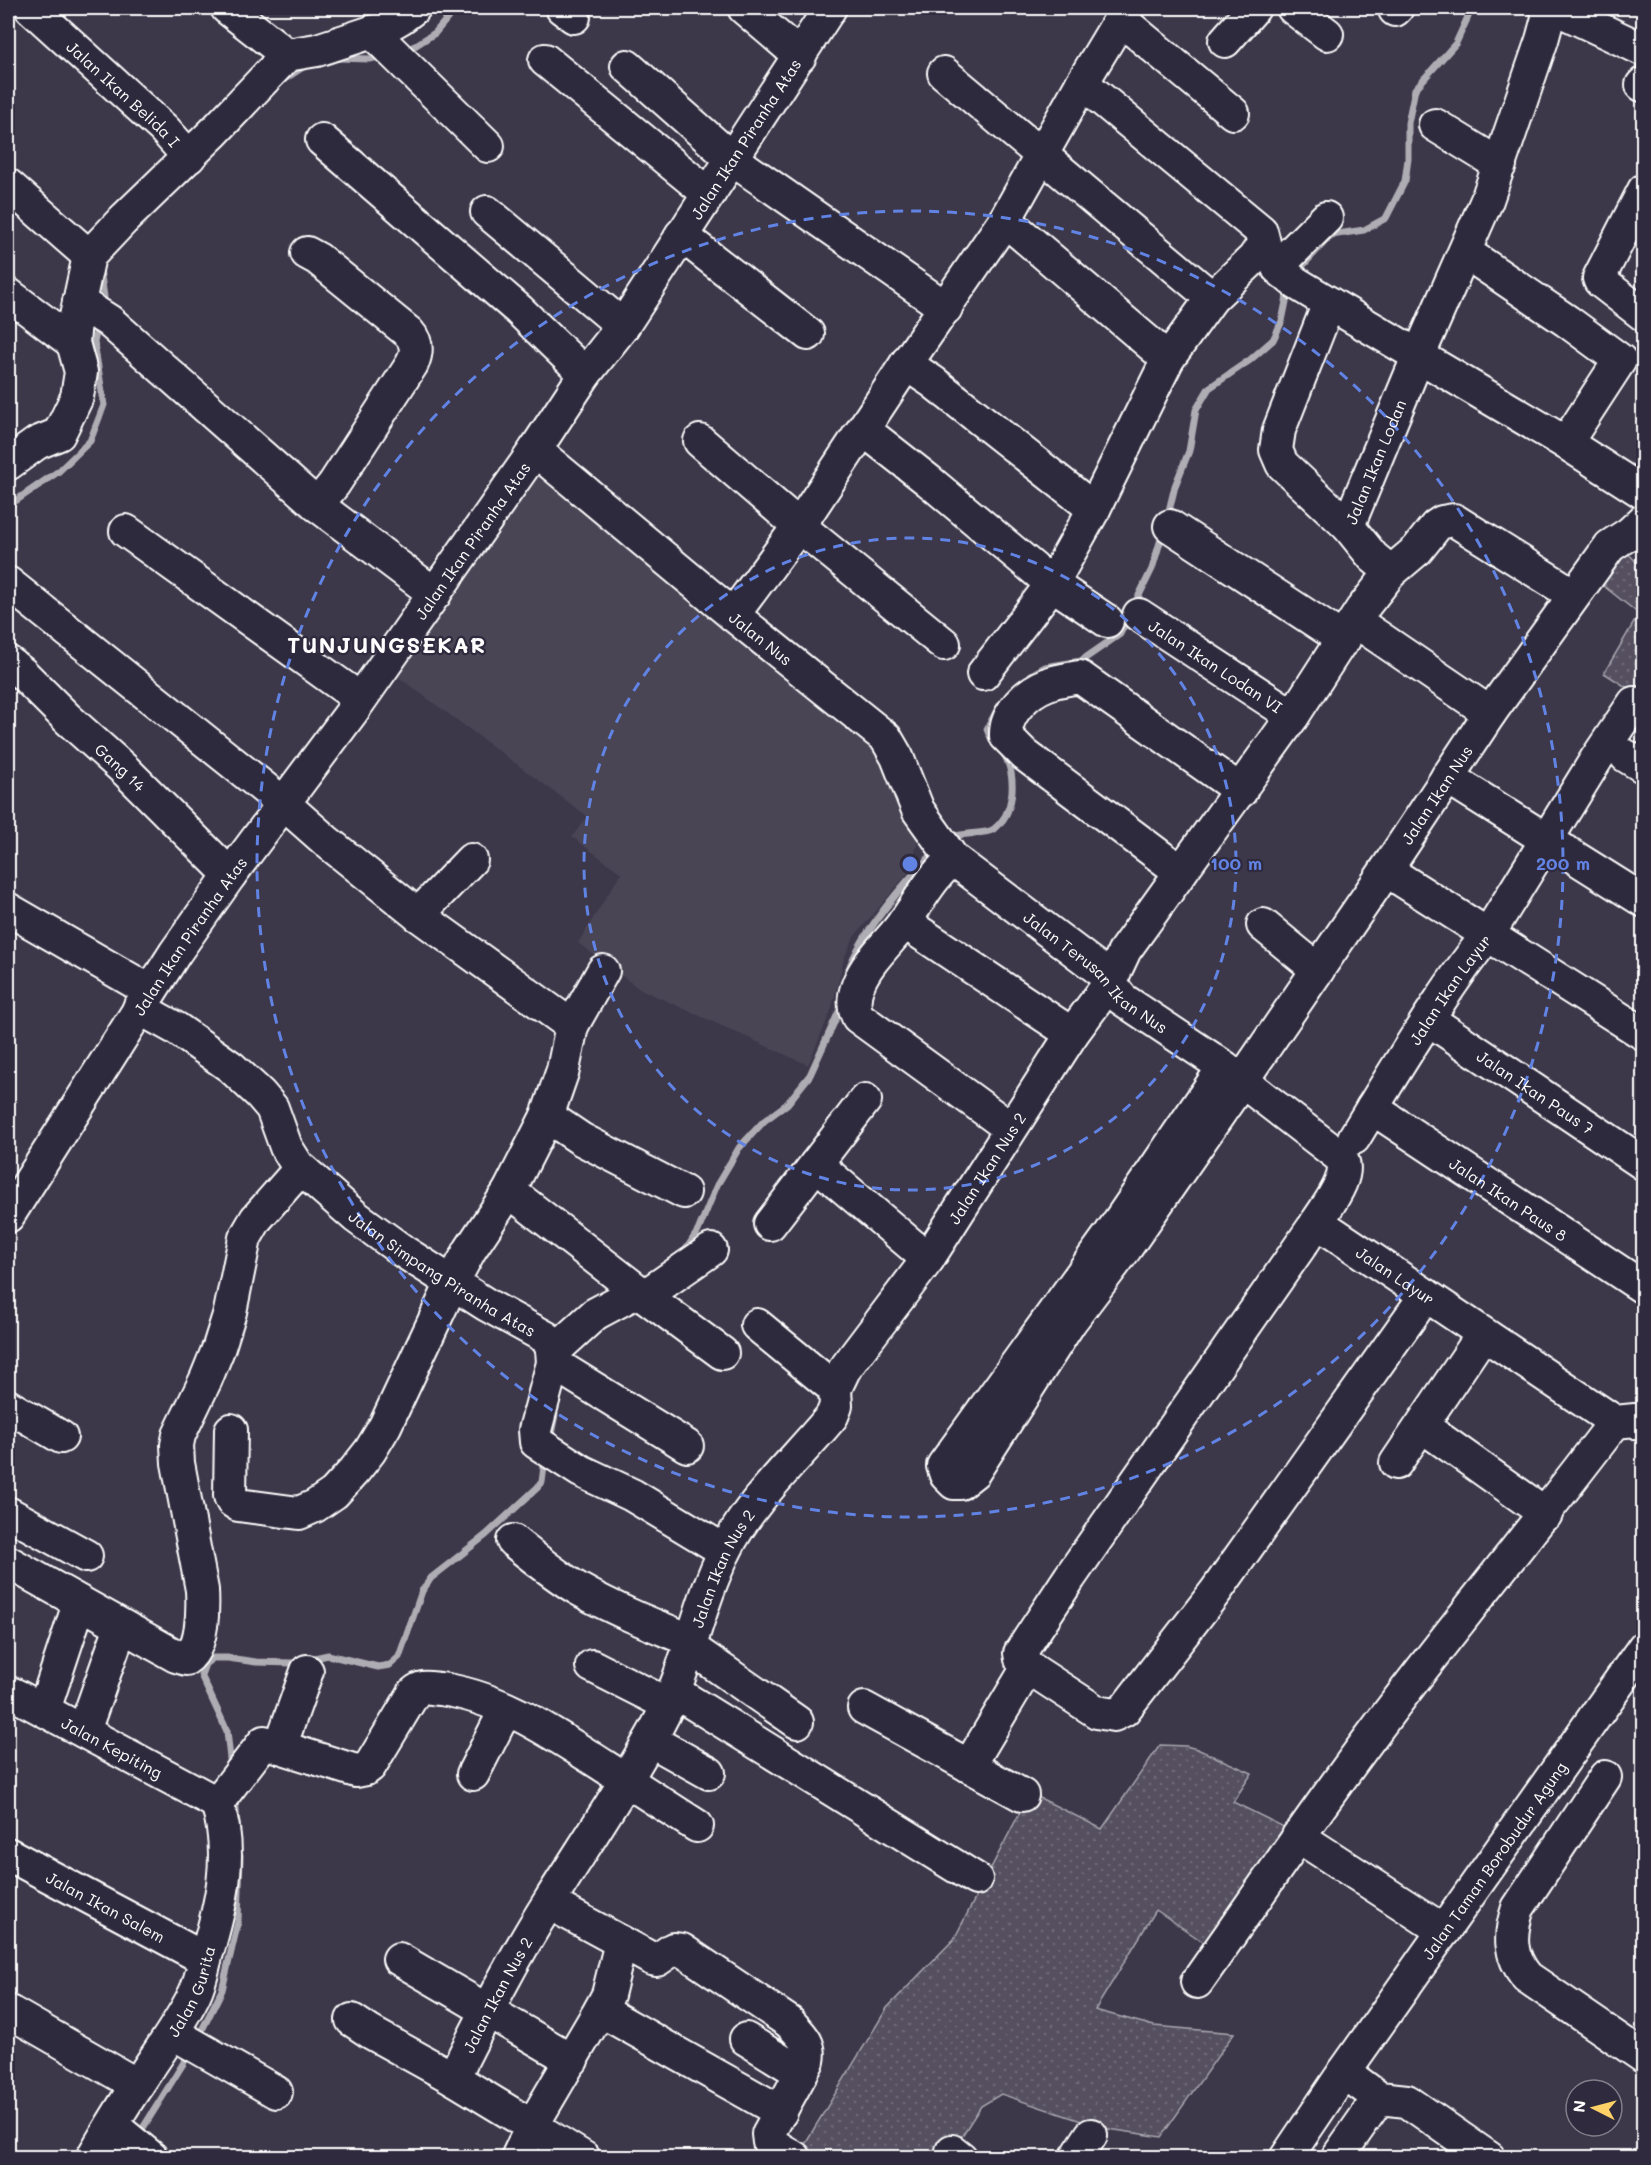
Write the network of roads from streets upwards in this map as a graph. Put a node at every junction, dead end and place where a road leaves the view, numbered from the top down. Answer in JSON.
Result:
{"nodes":[{"id":1,"x":12,"y":8,"type":"edge"},
{"id":2,"x":31,"y":8,"type":"edge"},
{"id":3,"x":227,"y":8,"type":"edge"},
{"id":4,"x":744,"y":8,"type":"edge"},
{"id":5,"x":830,"y":8,"type":"edge"},
{"id":6,"x":1254,"y":8,"type":"edge"},
{"id":7,"x":1293,"y":8,"type":"edge"},
{"id":8,"x":1547,"y":8,"type":"edge"},
{"id":9,"x":1555,"y":8,"type":"edge"},
{"id":10,"x":1124,"y":13,"type":"edge"},
{"id":11,"x":8,"y":14,"type":"edge"},
{"id":12,"x":386,"y":22,"type":"edge"},
{"id":13,"x":1327,"y":34,"type":"dead end"},
{"id":14,"x":1225,"y":41,"type":"dead end"},
{"id":15,"x":1644,"y":50,"type":"edge"},
{"id":16,"x":287,"y":55,"type":"junction"},
{"id":17,"x":800,"y":56,"type":"junction"},
{"id":18,"x":545,"y":60,"type":"dead end"},
{"id":19,"x":627,"y":66,"type":"dead end"},
{"id":20,"x":944,"y":73,"type":"dead end"},
{"id":21,"x":1082,"y":83,"type":"junction"},
{"id":22,"x":1233,"y":114,"type":"dead end"},
{"id":23,"x":1436,"y":125,"type":"dead end"},
{"id":24,"x":322,"y":140,"type":"dead end"},
{"id":25,"x":488,"y":146,"type":"dead end"},
{"id":26,"x":1042,"y":153,"type":"junction"},
{"id":27,"x":189,"y":157,"type":"junction"},
{"id":28,"x":732,"y":159,"type":"junction"},
{"id":29,"x":1500,"y":165,"type":"junction"},
{"id":30,"x":8,"y":185,"type":"edge"},
{"id":31,"x":709,"y":194,"type":"junction"},
{"id":32,"x":1641,"y":201,"type":"edge"},
{"id":33,"x":487,"y":212,"type":"dead end"},
{"id":34,"x":1326,"y":218,"type":"dead end"},
{"id":35,"x":1005,"y":220,"type":"junction"},
{"id":36,"x":681,"y":235,"type":"junction"},
{"id":37,"x":1465,"y":252,"type":"junction"},
{"id":38,"x":307,"y":253,"type":"dead end"},
{"id":39,"x":89,"y":256,"type":"junction"},
{"id":40,"x":8,"y":294,"type":"edge"},
{"id":41,"x":1212,"y":298,"type":"junction"},
{"id":42,"x":1329,"y":303,"type":"junction"},
{"id":43,"x":946,"y":308,"type":"junction"},
{"id":44,"x":91,"y":309,"type":"junction"},
{"id":45,"x":1644,"y":315,"type":"edge"},
{"id":46,"x":623,"y":326,"type":"junction"},
{"id":47,"x":808,"y":334,"type":"dead end"},
{"id":48,"x":73,"y":343,"type":"junction"},
{"id":49,"x":1418,"y":357,"type":"junction"},
{"id":50,"x":1168,"y":359,"type":"junction"},
{"id":51,"x":906,"y":364,"type":"junction"},
{"id":52,"x":585,"y":374,"type":"junction"},
{"id":53,"x":864,"y":430,"type":"junction"},
{"id":54,"x":700,"y":441,"type":"dead end"},
{"id":55,"x":1566,"y":443,"type":"junction"},
{"id":56,"x":535,"y":450,"type":"junction"},
{"id":57,"x":8,"y":464,"type":"edge"},
{"id":58,"x":1644,"y":493,"type":"edge"},
{"id":59,"x":316,"y":505,"type":"junction"},
{"id":60,"x":1094,"y":509,"type":"junction"},
{"id":61,"x":1644,"y":520,"type":"edge"},
{"id":62,"x":1348,"y":525,"type":"junction"},
{"id":63,"x":799,"y":526,"type":"junction"},
{"id":64,"x":1170,"y":526,"type":"dead end"},
{"id":65,"x":126,"y":531,"type":"dead end"},
{"id":66,"x":1391,"y":572,"type":"junction"},
{"id":67,"x":8,"y":583,"type":"edge"},
{"id":68,"x":1052,"y":584,"type":"junction"},
{"id":69,"x":435,"y":594,"type":"junction"},
{"id":70,"x":1575,"y":595,"type":"junction"},
{"id":71,"x":733,"y":615,"type":"junction"},
{"id":72,"x":1138,"y":615,"type":"dead end"},
{"id":73,"x":1107,"y":621,"type":"dead end"},
{"id":74,"x":1349,"y":630,"type":"junction"},
{"id":75,"x":944,"y":644,"type":"dead end"},
{"id":76,"x":8,"y":662,"type":"edge"},
{"id":77,"x":984,"y":674,"type":"dead end"},
{"id":78,"x":360,"y":699,"type":"junction"},
{"id":79,"x":1634,"y":703,"type":"dead end"},
{"id":80,"x":1490,"y":713,"type":"junction"},
{"id":81,"x":1293,"y":716,"type":"junction"},
{"id":82,"x":1448,"y":777,"type":"junction"},
{"id":83,"x":1241,"y":791,"type":"junction"},
{"id":84,"x":284,"y":803,"type":"junction"},
{"id":85,"x":1548,"y":840,"type":"junction"},
{"id":86,"x":946,"y":849,"type":"junction"},
{"id":87,"x":471,"y":860,"type":"dead end"},
{"id":88,"x":1386,"y":870,"type":"junction"},
{"id":89,"x":1181,"y":872,"type":"junction"},
{"id":90,"x":230,"y":875,"type":"junction"},
{"id":91,"x":1644,"y":901,"type":"edge"},
{"id":92,"x":8,"y":909,"type":"edge"},
{"id":93,"x":418,"y":915,"type":"junction"},
{"id":94,"x":904,"y":921,"type":"junction"},
{"id":95,"x":1263,"y":925,"type":"dead end"},
{"id":96,"x":1488,"y":935,"type":"junction"},
{"id":97,"x":1318,"y":970,"type":"junction"},
{"id":98,"x":603,"y":971,"type":"dead end"},
{"id":99,"x":1109,"y":984,"type":"junction"},
{"id":100,"x":144,"y":1000,"type":"junction"},
{"id":101,"x":1428,"y":1018,"type":"junction"},
{"id":102,"x":572,"y":1026,"type":"junction"},
{"id":103,"x":1072,"y":1034,"type":"junction"},
{"id":104,"x":1644,"y":1034,"type":"edge"},
{"id":105,"x":1232,"y":1074,"type":"junction"},
{"id":106,"x":865,"y":1100,"type":"dead end"},
{"id":107,"x":1372,"y":1108,"type":"junction"},
{"id":108,"x":547,"y":1116,"type":"junction"},
{"id":109,"x":1011,"y":1128,"type":"junction"},
{"id":110,"x":1354,"y":1138,"type":"dead end"},
{"id":111,"x":295,"y":1161,"type":"junction"},
{"id":112,"x":816,"y":1164,"type":"junction"},
{"id":113,"x":1644,"y":1164,"type":"edge"},
{"id":114,"x":509,"y":1191,"type":"junction"},
{"id":115,"x":684,"y":1192,"type":"dead end"},
{"id":116,"x":8,"y":1216,"type":"edge"},
{"id":117,"x":1317,"y":1222,"type":"junction"},
{"id":118,"x":770,"y":1224,"type":"dead end"},
{"id":119,"x":711,"y":1250,"type":"dead end"},
{"id":120,"x":928,"y":1259,"type":"junction"},
{"id":121,"x":452,"y":1283,"type":"junction"},
{"id":122,"x":636,"y":1288,"type":"junction"},
{"id":123,"x":1644,"y":1288,"type":"edge"},
{"id":124,"x":1426,"y":1295,"type":"junction"},
{"id":125,"x":757,"y":1325,"type":"dead end"},
{"id":126,"x":1483,"y":1334,"type":"junction"},
{"id":127,"x":722,"y":1353,"type":"dead end"},
{"id":128,"x":560,"y":1364,"type":"junction"},
{"id":129,"x":835,"y":1389,"type":"junction"},
{"id":130,"x":8,"y":1406,"type":"edge"},
{"id":131,"x":994,"y":1417,"type":"dead end"},
{"id":132,"x":1634,"y":1419,"type":"edge"},
{"id":133,"x":1422,"y":1426,"type":"junction"},
{"id":134,"x":231,"y":1430,"type":"dead end"},
{"id":135,"x":61,"y":1437,"type":"dead end"},
{"id":136,"x":687,"y":1446,"type":"dead end"},
{"id":137,"x":1396,"y":1462,"type":"dead end"},
{"id":138,"x":8,"y":1513,"type":"edge"},
{"id":139,"x":1546,"y":1514,"type":"junction"},
{"id":140,"x":513,"y":1541,"type":"dead end"},
{"id":141,"x":725,"y":1551,"type":"junction"},
{"id":142,"x":86,"y":1556,"type":"dead end"},
{"id":143,"x":8,"y":1562,"type":"edge"},
{"id":144,"x":79,"y":1604,"type":"junction"},
{"id":145,"x":121,"y":1626,"type":"junction"},
{"id":146,"x":689,"y":1643,"type":"junction"},
{"id":147,"x":1644,"y":1647,"type":"edge"},
{"id":148,"x":592,"y":1666,"type":"dead end"},
{"id":149,"x":1028,"y":1667,"type":"junction"},
{"id":150,"x":307,"y":1671,"type":"dead end"},
{"id":151,"x":8,"y":1696,"type":"edge"},
{"id":152,"x":672,"y":1699,"type":"junction"},
{"id":153,"x":864,"y":1708,"type":"dead end"},
{"id":154,"x":506,"y":1709,"type":"junction"},
{"id":155,"x":44,"y":1710,"type":"junction"},
{"id":156,"x":797,"y":1722,"type":"dead end"},
{"id":157,"x":84,"y":1731,"type":"junction"},
{"id":158,"x":650,"y":1740,"type":"junction"},
{"id":159,"x":280,"y":1747,"type":"junction"},
{"id":160,"x":969,"y":1766,"type":"junction"},
{"id":161,"x":709,"y":1773,"type":"dead end"},
{"id":162,"x":473,"y":1774,"type":"dead end"},
{"id":163,"x":1605,"y":1777,"type":"dead end"},
{"id":164,"x":627,"y":1781,"type":"junction"},
{"id":165,"x":225,"y":1794,"type":"junction"},
{"id":166,"x":1022,"y":1795,"type":"dead end"},
{"id":167,"x":697,"y":1826,"type":"dead end"},
{"id":168,"x":1299,"y":1836,"type":"junction"},
{"id":169,"x":8,"y":1854,"type":"edge"},
{"id":170,"x":976,"y":1879,"type":"dead end"},
{"id":171,"x":549,"y":1903,"type":"junction"},
{"id":172,"x":1444,"y":1931,"type":"junction"},
{"id":173,"x":621,"y":1942,"type":"junction"},
{"id":174,"x":206,"y":1959,"type":"junction"},
{"id":175,"x":399,"y":1959,"type":"dead end"},
{"id":176,"x":1197,"y":1982,"type":"dead end"},
{"id":177,"x":600,"y":2010,"type":"junction"},
{"id":178,"x":8,"y":2011,"type":"edge"},
{"id":179,"x":487,"y":2011,"type":"junction"},
{"id":180,"x":352,"y":2020,"type":"dead end"},
{"id":181,"x":746,"y":2039,"type":"dead end"},
{"id":182,"x":187,"y":2041,"type":"junction"},
{"id":183,"x":1644,"y":2057,"type":"edge"},
{"id":184,"x":572,"y":2060,"type":"junction"},
{"id":185,"x":1344,"y":2072,"type":"junction"},
{"id":186,"x":801,"y":2073,"type":"junction"},
{"id":187,"x":453,"y":2078,"type":"junction"},
{"id":188,"x":137,"y":2085,"type":"junction"},
{"id":189,"x":276,"y":2092,"type":"dead end"},
{"id":190,"x":1379,"y":2098,"type":"junction"},
{"id":191,"x":781,"y":2112,"type":"junction"},
{"id":192,"x":532,"y":2126,"type":"junction"},
{"id":193,"x":133,"y":2142,"type":"edge"},
{"id":194,"x":92,"y":2157,"type":"edge"},
{"id":195,"x":517,"y":2157,"type":"edge"},
{"id":196,"x":584,"y":2157,"type":"edge"},
{"id":197,"x":795,"y":2157,"type":"edge"},
{"id":198,"x":1286,"y":2157,"type":"edge"},
{"id":199,"x":1337,"y":2157,"type":"edge"},
{"id":200,"x":1489,"y":2157,"type":"edge"}],
"edges":[{"from":1,"to":11,"type":"street"},
{"from":2,"to":27,"type":"street","name":"Jalan Ikan Belida I"},
{"from":3,"to":16,"type":"street"},
{"from":4,"to":17,"type":"street"},
{"from":5,"to":17,"type":"street","name":"Jalan Ikan Piranha Atas"},
{"from":6,"to":14,"type":"street"},
{"from":7,"to":13,"type":"street"},
{"from":8,"to":29,"type":"street","name":"Jalan Ikan Lodan"},
{"from":9,"to":15,"type":"street"},
{"from":10,"to":21,"type":"street"},
{"from":10,"to":22,"type":"street"},
{"from":12,"to":16,"type":"street"},
{"from":12,"to":25,"type":"street"},
{"from":16,"to":27,"type":"street"},
{"from":17,"to":28,"type":"street","name":"Jalan Ikan Piranha Atas"},
{"from":18,"to":31,"type":"street"},
{"from":19,"to":28,"type":"street"},
{"from":20,"to":26,"type":"street"},
{"from":21,"to":26,"type":"street"},
{"from":21,"to":41,"type":"street"},
{"from":23,"to":29,"type":"street"},
{"from":24,"to":52,"type":"street"},
{"from":26,"to":35,"type":"street"},
{"from":26,"to":41,"type":"street"},
{"from":27,"to":39,"type":"street"},
{"from":28,"to":31,"type":"street","name":"Jalan Ikan Piranha Atas"},
{"from":28,"to":43,"type":"street"},
{"from":29,"to":37,"type":"street","name":"Jalan Ikan Lodan"},
{"from":30,"to":39,"type":"street"},
{"from":31,"to":36,"type":"street","name":"Jalan Ikan Piranha Atas"},
{"from":32,"to":45,"type":"street"},
{"from":33,"to":46,"type":"street"},
{"from":34,"to":42,"type":"street"},
{"from":35,"to":43,"type":"street"},
{"from":35,"to":50,"type":"street"},
{"from":36,"to":46,"type":"street","name":"Jalan Ikan Piranha Atas"},
{"from":36,"to":47,"type":"street"},
{"from":37,"to":49,"type":"street","name":"Jalan Ikan Lodan"},
{"from":37,"to":55,"type":"street"},
{"from":38,"to":59,"type":"street"},
{"from":39,"to":44,"type":"street"},
{"from":40,"to":48,"type":"street"},
{"from":41,"to":50,"type":"street"},
{"from":42,"to":49,"type":"street"},
{"from":42,"to":62,"type":"street"},
{"from":43,"to":51,"type":"street"},
{"from":44,"to":48,"type":"street"},
{"from":44,"to":59,"type":"street"},
{"from":46,"to":52,"type":"street","name":"Jalan Ikan Piranha Atas"},
{"from":48,"to":57,"type":"street"},
{"from":49,"to":55,"type":"street"},
{"from":49,"to":62,"type":"street","name":"Jalan Ikan Lodan"},
{"from":50,"to":60,"type":"street"},
{"from":51,"to":53,"type":"street"},
{"from":51,"to":60,"type":"street"},
{"from":52,"to":56,"type":"street","name":"Jalan Ikan Piranha Atas"},
{"from":53,"to":63,"type":"street"},
{"from":53,"to":68,"type":"street"},
{"from":54,"to":63,"type":"street"},
{"from":55,"to":58,"type":"street"},
{"from":56,"to":69,"type":"street","name":"Jalan Ikan Piranha Atas"},
{"from":56,"to":71,"type":"street","name":"Jalan Nus"},
{"from":59,"to":69,"type":"street"},
{"from":60,"to":68,"type":"street"},
{"from":61,"to":70,"type":"street","name":"Jalan Ikan Nus"},
{"from":62,"to":66,"type":"street","name":"Jalan Ikan Lodan"},
{"from":63,"to":71,"type":"street"},
{"from":63,"to":75,"type":"street"},
{"from":64,"to":74,"type":"street"},
{"from":65,"to":78,"type":"street"},
{"from":66,"to":70,"type":"street"},
{"from":66,"to":74,"type":"street"},
{"from":67,"to":84,"type":"street"},
{"from":68,"to":73,"type":"street"},
{"from":68,"to":77,"type":"street"},
{"from":69,"to":78,"type":"street","name":"Jalan Ikan Piranha Atas"},
{"from":70,"to":80,"type":"street","name":"Jalan Ikan Nus"},
{"from":71,"to":86,"type":"street","name":"Jalan Nus"},
{"from":72,"to":81,"type":"street","name":"Jalan Ikan Lodan VI"},
{"from":74,"to":80,"type":"street"},
{"from":74,"to":81,"type":"street"},
{"from":76,"to":90,"type":"street","name":"Gang 14"},
{"from":78,"to":84,"type":"street","name":"Jalan Ikan Piranha Atas"},
{"from":79,"to":85,"type":"street","name":"Jalan Ikan Layur"},
{"from":80,"to":82,"type":"street","name":"Jalan Ikan Nus"},
{"from":81,"to":83,"type":"street"},
{"from":82,"to":85,"type":"street"},
{"from":82,"to":88,"type":"street","name":"Jalan Ikan Nus"},
{"from":83,"to":89,"type":"street"},
{"from":83,"to":89,"type":"street"},
{"from":84,"to":90,"type":"street","name":"Jalan Ikan Piranha Atas"},
{"from":84,"to":93,"type":"street"},
{"from":85,"to":91,"type":"street"},
{"from":85,"to":96,"type":"street","name":"Jalan Ikan Layur"},
{"from":86,"to":94,"type":"street"},
{"from":86,"to":99,"type":"street","name":"Jalan Terusan Ikan Nus"},
{"from":87,"to":93,"type":"street"},
{"from":88,"to":96,"type":"street"},
{"from":88,"to":97,"type":"street","name":"Jalan Ikan Nus"},
{"from":89,"to":99,"type":"street"},
{"from":90,"to":100,"type":"street","name":"Jalan Ikan Piranha Atas"},
{"from":92,"to":100,"type":"street","name":"Jalan Simpang Piranha Atas"},
{"from":93,"to":102,"type":"street"},
{"from":94,"to":103,"type":"street"},
{"from":94,"to":109,"type":"street"},
{"from":95,"to":97,"type":"street"},
{"from":96,"to":101,"type":"street","name":"Jalan Ikan Layur"},
{"from":96,"to":104,"type":"street"},
{"from":97,"to":105,"type":"street","name":"Jalan Ikan Nus"},
{"from":98,"to":102,"type":"street"},
{"from":99,"to":103,"type":"street","name":"Jalan Ikan Nus 2"},
{"from":99,"to":105,"type":"street","name":"Jalan Terusan Ikan Nus"},
{"from":100,"to":111,"type":"street","name":"Jalan Simpang Piranha Atas"},
{"from":100,"to":116,"type":"street","name":"Jalan Ikan Piranha Atas"},
{"from":101,"to":107,"type":"street","name":"Jalan Ikan Layur"},
{"from":101,"to":113,"type":"street","name":"Jalan Ikan Paus 7"},
{"from":102,"to":108,"type":"street"},
{"from":103,"to":109,"type":"street","name":"Jalan Ikan Nus 2"},
{"from":105,"to":117,"type":"street"},
{"from":105,"to":131,"type":"street","name":"Jalan Ikan Nus"},
{"from":106,"to":112,"type":"street"},
{"from":107,"to":110,"type":"street","name":"Jalan Ikan Layur"},
{"from":107,"to":123,"type":"street","name":"Jalan Ikan Paus 8"},
{"from":108,"to":114,"type":"street"},
{"from":108,"to":115,"type":"street"},
{"from":109,"to":120,"type":"street","name":"Jalan Ikan Nus 2"},
{"from":111,"to":121,"type":"street","name":"Jalan Simpang Piranha Atas"},
{"from":111,"to":145,"type":"street"},
{"from":112,"to":118,"type":"street"},
{"from":112,"to":120,"type":"street"},
{"from":114,"to":121,"type":"street"},
{"from":114,"to":122,"type":"street"},
{"from":117,"to":124,"type":"street","name":"Jalan Layur"},
{"from":117,"to":149,"type":"street"},
{"from":119,"to":122,"type":"street"},
{"from":120,"to":129,"type":"street","name":"Jalan Ikan Nus 2"},
{"from":121,"to":128,"type":"street","name":"Jalan Simpang Piranha Atas"},
{"from":121,"to":134,"type":"street"},
{"from":122,"to":127,"type":"street"},
{"from":122,"to":128,"type":"street"},
{"from":124,"to":126,"type":"street","name":"Jalan Layur"},
{"from":124,"to":149,"type":"street"},
{"from":125,"to":129,"type":"street"},
{"from":126,"to":132,"type":"street","name":"Jalan Layur"},
{"from":126,"to":133,"type":"street"},
{"from":128,"to":136,"type":"street","name":"Jalan Simpang Piranha Atas"},
{"from":128,"to":141,"type":"street"},
{"from":129,"to":141,"type":"street","name":"Jalan Ikan Nus 2"},
{"from":130,"to":135,"type":"street"},
{"from":132,"to":139,"type":"street"},
{"from":133,"to":137,"type":"street"},
{"from":133,"to":139,"type":"street"},
{"from":138,"to":142,"type":"street"},
{"from":139,"to":168,"type":"street"},
{"from":140,"to":146,"type":"street"},
{"from":141,"to":146,"type":"street","name":"Jalan Ikan Nus 2"},
{"from":143,"to":144,"type":"street"},
{"from":144,"to":145,"type":"street"},
{"from":144,"to":155,"type":"street"},
{"from":145,"to":157,"type":"street"},
{"from":146,"to":152,"type":"street","name":"Jalan Ikan Nus 2"},
{"from":146,"to":156,"type":"street"},
{"from":147,"to":172,"type":"street","name":"Jalan Taman Borobudur Agung"},
{"from":148,"to":152,"type":"street"},
{"from":149,"to":160,"type":"street"},
{"from":150,"to":159,"type":"street"},
{"from":151,"to":155,"type":"street","name":"Jalan Kepiting"},
{"from":152,"to":158,"type":"street","name":"Jalan Ikan Nus 2"},
{"from":152,"to":170,"type":"street"},
{"from":153,"to":160,"type":"street"},
{"from":154,"to":159,"type":"street"},
{"from":154,"to":162,"type":"street"},
{"from":154,"to":164,"type":"street"},
{"from":155,"to":157,"type":"street","name":"Jalan Kepiting"},
{"from":157,"to":165,"type":"street","name":"Jalan Kepiting"},
{"from":158,"to":161,"type":"street"},
{"from":158,"to":164,"type":"street","name":"Jalan Ikan Nus 2"},
{"from":159,"to":165,"type":"street"},
{"from":160,"to":166,"type":"street"},
{"from":163,"to":183,"type":"street"},
{"from":164,"to":167,"type":"street"},
{"from":164,"to":171,"type":"street","name":"Jalan Ikan Nus 2"},
{"from":165,"to":174,"type":"street","name":"Jalan Gurita"},
{"from":168,"to":172,"type":"street"},
{"from":168,"to":176,"type":"street"},
{"from":169,"to":174,"type":"street","name":"Jalan Ikan Salem"},
{"from":171,"to":173,"type":"street"},
{"from":171,"to":179,"type":"street","name":"Jalan Ikan Nus 2"},
{"from":172,"to":185,"type":"street","name":"Jalan Taman Borobudur Agung"},
{"from":173,"to":177,"type":"street"},
{"from":173,"to":186,"type":"street"},
{"from":174,"to":182,"type":"street","name":"Jalan Gurita"},
{"from":175,"to":179,"type":"street"},
{"from":177,"to":184,"type":"street"},
{"from":177,"to":191,"type":"street"},
{"from":178,"to":188,"type":"street"},
{"from":179,"to":184,"type":"street"},
{"from":179,"to":187,"type":"street","name":"Jalan Ikan Nus 2"},
{"from":180,"to":187,"type":"street"},
{"from":181,"to":186,"type":"street"},
{"from":182,"to":188,"type":"street","name":"Jalan Gurita"},
{"from":182,"to":189,"type":"street"},
{"from":184,"to":192,"type":"street"},
{"from":185,"to":190,"type":"street"},
{"from":185,"to":198,"type":"street","name":"Jalan Taman Borobudur Agung"},
{"from":186,"to":191,"type":"street"},
{"from":187,"to":192,"type":"street"},
{"from":188,"to":193,"type":"street","name":"Jalan Gurita"},
{"from":190,"to":199,"type":"street"},
{"from":190,"to":200,"type":"street"},
{"from":191,"to":197,"type":"street"},
{"from":192,"to":195,"type":"street"},
{"from":192,"to":196,"type":"street"},
{"from":193,"to":194,"type":"street","name":"Jalan Gurita"}]}
